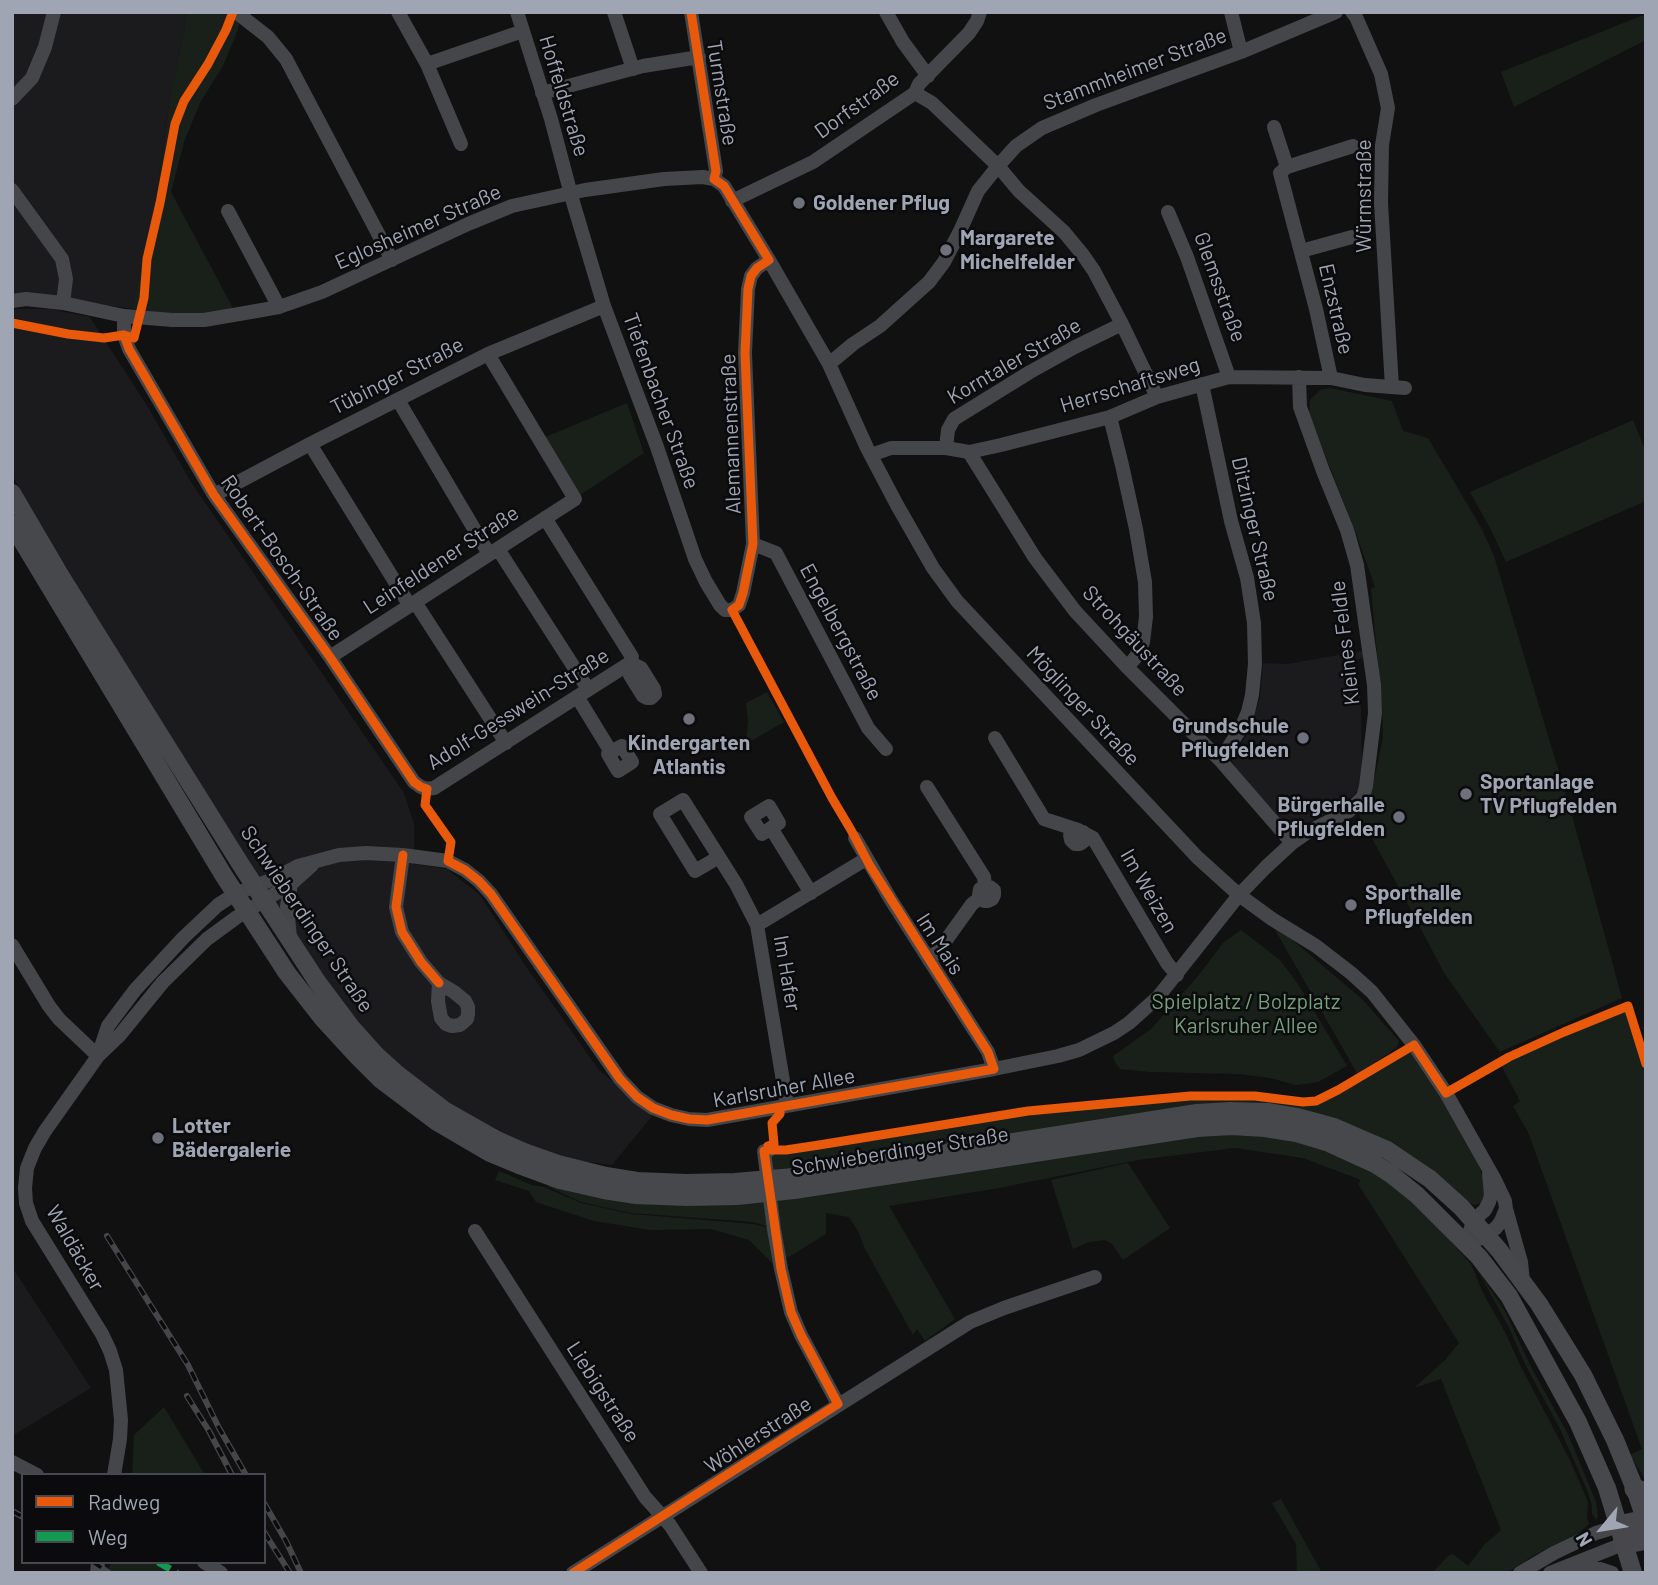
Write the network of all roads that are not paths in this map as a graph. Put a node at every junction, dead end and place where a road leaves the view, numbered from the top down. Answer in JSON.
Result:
{"nodes":[{"id":1,"x":54,"y":12,"type":"edge"},
{"id":2,"x":236,"y":12,"type":"edge"},
{"id":3,"x":398,"y":12,"type":"edge"},
{"id":4,"x":517,"y":12,"type":"edge"},
{"id":5,"x":614,"y":12,"type":"edge"},
{"id":6,"x":691,"y":12,"type":"edge"},
{"id":7,"x":886,"y":12,"type":"edge"},
{"id":8,"x":1231,"y":12,"type":"edge"},
{"id":9,"x":1336,"y":12,"type":"edge"},
{"id":10,"x":1353,"y":12,"type":"edge"},
{"id":11,"x":981,"y":13,"type":"edge"},
{"id":12,"x":523,"y":31,"type":"junction"},
{"id":13,"x":1241,"y":52,"type":"junction"},
{"id":14,"x":699,"y":57,"type":"junction"},
{"id":15,"x":426,"y":64,"type":"junction"},
{"id":16,"x":633,"y":69,"type":"junction"},
{"id":17,"x":928,"y":76,"type":"junction"},
{"id":18,"x":542,"y":93,"type":"junction"},
{"id":19,"x":915,"y":93,"type":"junction"},
{"id":20,"x":12,"y":99,"type":"edge"},
{"id":21,"x":1274,"y":127,"type":"dead end"},
{"id":22,"x":461,"y":144,"type":"dead end"},
{"id":23,"x":1353,"y":146,"type":"dead end"},
{"id":24,"x":998,"y":166,"type":"junction"},
{"id":25,"x":1287,"y":167,"type":"junction"},
{"id":26,"x":714,"y":179,"type":"junction"},
{"id":27,"x":12,"y":190,"type":"edge"},
{"id":28,"x":570,"y":192,"type":"junction"},
{"id":29,"x":732,"y":201,"type":"junction"},
{"id":30,"x":228,"y":211,"type":"dead end"},
{"id":31,"x":1168,"y":212,"type":"dead end"},
{"id":32,"x":1352,"y":237,"type":"dead end"},
{"id":33,"x":1301,"y":251,"type":"junction"},
{"id":34,"x":392,"y":260,"type":"junction"},
{"id":35,"x":769,"y":260,"type":"junction"},
{"id":36,"x":12,"y":301,"type":"edge"},
{"id":37,"x":63,"y":303,"type":"junction"},
{"id":38,"x":604,"y":306,"type":"junction"},
{"id":39,"x":279,"y":307,"type":"junction"},
{"id":40,"x":124,"y":316,"type":"junction"},
{"id":41,"x":1122,"y":324,"type":"junction"},
{"id":42,"x":488,"y":354,"type":"junction"},
{"id":43,"x":828,"y":364,"type":"junction"},
{"id":44,"x":1229,"y":377,"type":"junction"},
{"id":45,"x":1299,"y":377,"type":"junction"},
{"id":46,"x":1331,"y":378,"type":"junction"},
{"id":47,"x":1202,"y":384,"type":"junction"},
{"id":48,"x":1398,"y":388,"type":"joint"},
{"id":49,"x":1157,"y":397,"type":"junction"},
{"id":50,"x":398,"y":400,"type":"junction"},
{"id":51,"x":1110,"y":417,"type":"junction"},
{"id":52,"x":310,"y":444,"type":"junction"},
{"id":53,"x":946,"y":448,"type":"junction"},
{"id":54,"x":969,"y":452,"type":"junction"},
{"id":55,"x":871,"y":455,"type":"junction"},
{"id":56,"x":12,"y":493,"type":"edge"},
{"id":57,"x":214,"y":495,"type":"junction"},
{"id":58,"x":545,"y":518,"type":"junction"},
{"id":59,"x":12,"y":524,"type":"edge"},
{"id":60,"x":753,"y":544,"type":"junction"},
{"id":61,"x":494,"y":551,"type":"junction"},
{"id":62,"x":412,"y":604,"type":"junction"},
{"id":63,"x":732,"y":610,"type":"joint"},
{"id":64,"x":330,"y":657,"type":"junction"},
{"id":65,"x":1127,"y":667,"type":"junction"},
{"id":66,"x":583,"y":694,"type":"junction"},
{"id":67,"x":995,"y":738,"type":"dead end"},
{"id":68,"x":506,"y":743,"type":"junction"},
{"id":69,"x":886,"y":749,"type":"dead end"},
{"id":70,"x":611,"y":752,"type":"dead end"},
{"id":71,"x":176,"y":760,"type":"junction"},
{"id":72,"x":1220,"y":760,"type":"junction"},
{"id":73,"x":927,"y":787,"type":"dead end"},
{"id":74,"x":427,"y":789,"type":"joint"},
{"id":75,"x":198,"y":794,"type":"junction"},
{"id":76,"x":181,"y":804,"type":"junction"},
{"id":77,"x":217,"y":826,"type":"junction"},
{"id":78,"x":771,"y":828,"type":"dead end"},
{"id":79,"x":855,"y":838,"type":"dead end"},
{"id":80,"x":1292,"y":843,"type":"junction"},
{"id":81,"x":403,"y":855,"type":"junction"},
{"id":82,"x":719,"y":857,"type":"junction"},
{"id":83,"x":318,"y":859,"type":"junction"},
{"id":84,"x":866,"y":859,"type":"junction"},
{"id":85,"x":291,"y":884,"type":"junction"},
{"id":86,"x":259,"y":893,"type":"junction"},
{"id":87,"x":810,"y":893,"type":"junction"},
{"id":88,"x":235,"y":894,"type":"junction"},
{"id":89,"x":1239,"y":895,"type":"junction"},
{"id":90,"x":246,"y":912,"type":"junction"},
{"id":91,"x":757,"y":925,"type":"junction"},
{"id":92,"x":290,"y":941,"type":"junction"},
{"id":93,"x":12,"y":945,"type":"edge"},
{"id":94,"x":929,"y":960,"type":"junction"},
{"id":95,"x":1177,"y":975,"type":"junction"},
{"id":96,"x":439,"y":983,"type":"dead end"},
{"id":97,"x":99,"y":1056,"type":"junction"},
{"id":98,"x":994,"y":1069,"type":"junction"},
{"id":99,"x":787,"y":1105,"type":"junction"},
{"id":100,"x":767,"y":1151,"type":"dead end"},
{"id":101,"x":1489,"y":1171,"type":"junction"},
{"id":102,"x":1506,"y":1209,"type":"junction"},
{"id":103,"x":1474,"y":1220,"type":"junction"},
{"id":104,"x":475,"y":1231,"type":"dead end"},
{"id":105,"x":1487,"y":1235,"type":"junction"},
{"id":106,"x":1465,"y":1244,"type":"junction"},
{"id":107,"x":1095,"y":1277,"type":"dead end"},
{"id":108,"x":1523,"y":1282,"type":"junction"},
{"id":109,"x":838,"y":1405,"type":"junction"},
{"id":110,"x":12,"y":1462,"type":"edge"},
{"id":111,"x":33,"y":1473,"type":"edge"},
{"id":112,"x":114,"y":1473,"type":"edge"},
{"id":113,"x":1640,"y":1491,"type":"edge"},
{"id":114,"x":662,"y":1516,"type":"junction"},
{"id":115,"x":1646,"y":1521,"type":"edge"},
{"id":116,"x":1621,"y":1535,"type":"junction"},
{"id":117,"x":1646,"y":1539,"type":"edge"},
{"id":118,"x":1554,"y":1571,"type":"edge"},
{"id":119,"x":573,"y":1573,"type":"edge"},
{"id":120,"x":701,"y":1573,"type":"edge"},
{"id":121,"x":1520,"y":1573,"type":"edge"},
{"id":122,"x":1612,"y":1573,"type":"edge"},
{"id":123,"x":1633,"y":1573,"type":"edge"}],
"edges":[{"from":1,"to":20,"type":"street"},
{"from":2,"to":34,"type":"street"},
{"from":3,"to":15,"type":"street"},
{"from":4,"to":12,"type":"street","name":"Hoffeldstraße"},
{"from":5,"to":16,"type":"street"},
{"from":6,"to":14,"type":"street","name":"Turmstraße"},
{"from":7,"to":17,"type":"street"},
{"from":8,"to":13,"type":"street"},
{"from":9,"to":13,"type":"street","name":"Stammheimer Straße"},
{"from":10,"to":48,"type":"street","name":"Würmstraße"},
{"from":11,"to":17,"type":"street","name":"Dorfstraße"},
{"from":12,"to":15,"type":"street"},
{"from":12,"to":18,"type":"street","name":"Hoffeldstraße"},
{"from":13,"to":24,"type":"street","name":"Stammheimer Straße"},
{"from":14,"to":16,"type":"street"},
{"from":14,"to":26,"type":"street","name":"Turmstraße"},
{"from":15,"to":22,"type":"street"},
{"from":16,"to":18,"type":"street"},
{"from":17,"to":19,"type":"street","name":"Dorfstraße"},
{"from":18,"to":28,"type":"street","name":"Hoffeldstraße"},
{"from":19,"to":24,"type":"street"},
{"from":19,"to":29,"type":"street","name":"Dorfstraße"},
{"from":21,"to":25,"type":"street","name":"Enzstraße"},
{"from":23,"to":25,"type":"street"},
{"from":24,"to":41,"type":"street"},
{"from":24,"to":43,"type":"street","name":"Stammheimer Straße"},
{"from":25,"to":33,"type":"street","name":"Enzstraße"},
{"from":26,"to":28,"type":"street","name":"Eglosheimer Straße"},
{"from":26,"to":29,"type":"street"},
{"from":27,"to":37,"type":"street"},
{"from":28,"to":34,"type":"street","name":"Eglosheimer Straße"},
{"from":28,"to":38,"type":"street","name":"Tiefenbacher Straße"},
{"from":29,"to":35,"type":"street","name":"Möglinger Straße"},
{"from":30,"to":39,"type":"street"},
{"from":31,"to":44,"type":"street","name":"Glemsstraße"},
{"from":32,"to":33,"type":"street","name":"Enzstraße"},
{"from":33,"to":46,"type":"street","name":"Enzstraße"},
{"from":34,"to":39,"type":"street","name":"Eglosheimer Straße"},
{"from":35,"to":43,"type":"street","name":"Möglinger Straße"},
{"from":35,"to":60,"type":"street","name":"Alemannenstraße"},
{"from":36,"to":37,"type":"street","name":"Eglosheimer Straße"},
{"from":37,"to":40,"type":"street","name":"Eglosheimer Straße"},
{"from":38,"to":42,"type":"street","name":"Tübinger Straße"},
{"from":38,"to":63,"type":"street","name":"Tiefenbacher Straße"},
{"from":39,"to":40,"type":"street","name":"Eglosheimer Straße"},
{"from":40,"to":57,"type":"street","name":"Robert-Bosch-Straße"},
{"from":41,"to":49,"type":"street"},
{"from":41,"to":53,"type":"street","name":"Korntaler Straße"},
{"from":42,"to":50,"type":"street","name":"Tübinger Straße"},
{"from":42,"to":58,"type":"street","name":"Leinfeldener Straße"},
{"from":43,"to":55,"type":"street","name":"Möglinger Straße"},
{"from":44,"to":45,"type":"street","name":"Herrschaftsweg"},
{"from":44,"to":47,"type":"street","name":"Herrschaftsweg"},
{"from":45,"to":46,"type":"street","name":"Herrschaftsweg"},
{"from":45,"to":80,"type":"street","name":"Kleines Feldle"},
{"from":46,"to":48,"type":"street","name":"Herrschaftsweg"},
{"from":47,"to":49,"type":"street","name":"Herrschaftsweg"},
{"from":47,"to":72,"type":"street","name":"Ditzinger Straße"},
{"from":49,"to":51,"type":"street","name":"Herrschaftsweg"},
{"from":50,"to":52,"type":"street","name":"Tübinger Straße"},
{"from":50,"to":61,"type":"street"},
{"from":51,"to":54,"type":"street","name":"Herrschaftsweg"},
{"from":51,"to":65,"type":"street"},
{"from":52,"to":57,"type":"street","name":"Tübinger Straße"},
{"from":52,"to":62,"type":"street"},
{"from":53,"to":54,"type":"street","name":"Herrschaftsweg"},
{"from":53,"to":55,"type":"street","name":"Herrschaftsweg"},
{"from":54,"to":65,"type":"street","name":"Strohgäustraße"},
{"from":55,"to":89,"type":"street","name":"Möglinger Straße"},
{"from":56,"to":71,"type":"main road","name":"Schwieberdinger Straße"},
{"from":57,"to":64,"type":"street","name":"Robert-Bosch-Straße"},
{"from":58,"to":61,"type":"street","name":"Leinfeldener Straße"},
{"from":58,"to":66,"type":"street","name":"Adolf-Gesswein-Straße"},
{"from":59,"to":76,"type":"main road","name":"Schwieberdinger Straße"},
{"from":60,"to":63,"type":"street","name":"Alemannenstraße"},
{"from":60,"to":69,"type":"street","name":"Engelbergstraße"},
{"from":61,"to":62,"type":"street","name":"Leinfeldener Straße"},
{"from":61,"to":66,"type":"street"},
{"from":62,"to":64,"type":"street","name":"Leinfeldener Straße"},
{"from":62,"to":68,"type":"street"},
{"from":64,"to":74,"type":"street","name":"Robert-Bosch-Straße"},
{"from":65,"to":72,"type":"street","name":"Strohgäustraße"},
{"from":66,"to":68,"type":"street","name":"Adolf-Gesswein-Straße"},
{"from":66,"to":70,"type":"street"},
{"from":67,"to":95,"type":"street","name":"Im Weizen"},
{"from":68,"to":74,"type":"street","name":"Adolf-Gesswein-Straße"},
{"from":71,"to":75,"type":"main road","name":"Schwieberdinger Straße"},
{"from":71,"to":77,"type":"street"},
{"from":72,"to":80,"type":"street","name":"Strohgäustraße"},
{"from":73,"to":94,"type":"street"},
{"from":75,"to":76,"type":"main road"},
{"from":75,"to":77,"type":"main road","name":"Schwieberdinger Straße"},
{"from":76,"to":88,"type":"main road","name":"Schwieberdinger Straße"},
{"from":77,"to":86,"type":"main road","name":"Schwieberdinger Straße"},
{"from":78,"to":87,"type":"street"},
{"from":79,"to":84,"type":"street","name":"Im Mais"},
{"from":80,"to":89,"type":"street","name":"Kleines Feldle"},
{"from":81,"to":83,"type":"street","name":"Karlsruher Allee"},
{"from":81,"to":96,"type":"street"},
{"from":81,"to":99,"type":"street","name":"Karlsruher Allee"},
{"from":82,"to":82,"type":"street","name":"Im Hafer"},
{"from":82,"to":91,"type":"street","name":"Im Hafer"},
{"from":83,"to":85,"type":"street"},
{"from":83,"to":86,"type":"street","name":"Waldäcker"},
{"from":84,"to":87,"type":"street"},
{"from":84,"to":94,"type":"street","name":"Im Mais"},
{"from":85,"to":86,"type":"street"},
{"from":85,"to":92,"type":"street"},
{"from":86,"to":88,"type":"street","name":"Waldäcker"},
{"from":86,"to":90,"type":"street","name":"Waldäcker"},
{"from":86,"to":92,"type":"main road","name":"Schwieberdinger Straße"},
{"from":87,"to":91,"type":"street"},
{"from":88,"to":90,"type":"main road","name":"Schwieberdinger Straße"},
{"from":88,"to":97,"type":"street","name":"Waldäcker"},
{"from":89,"to":95,"type":"street","name":"Karlsruher Allee"},
{"from":89,"to":101,"type":"street","name":"Möglinger Straße"},
{"from":90,"to":97,"type":"street","name":"Waldäcker"},
{"from":90,"to":106,"type":"main road","name":"Schwieberdinger Straße"},
{"from":91,"to":99,"type":"street","name":"Im Hafer"},
{"from":92,"to":103,"type":"main road","name":"Schwieberdinger Straße"},
{"from":93,"to":97,"type":"street"},
{"from":94,"to":98,"type":"street","name":"Im Mais"},
{"from":95,"to":98,"type":"street","name":"Karlsruher Allee"},
{"from":97,"to":112,"type":"street","name":"Waldäcker"},
{"from":98,"to":99,"type":"street","name":"Karlsruher Allee"},
{"from":100,"to":109,"type":"street","name":"Wöhlerstraße"},
{"from":101,"to":102,"type":"street","name":"Möglinger Straße"},
{"from":101,"to":103,"type":"street"},
{"from":102,"to":105,"type":"street"},
{"from":102,"to":108,"type":"street","name":"Möglinger Straße"},
{"from":103,"to":105,"type":"main road","name":"Schwieberdinger Straße"},
{"from":103,"to":106,"type":"street"},
{"from":104,"to":114,"type":"street","name":"Liebigstraße"},
{"from":105,"to":106,"type":"street"},
{"from":105,"to":108,"type":"main road","name":"Schwieberdinger Straße"},
{"from":106,"to":116,"type":"main road","name":"Schwieberdinger Straße"},
{"from":107,"to":109,"type":"street","name":"Wöhlerstraße"},
{"from":108,"to":113,"type":"main road","name":"Schwieberdinger Straße"},
{"from":109,"to":114,"type":"street","name":"Wöhlerstraße"},
{"from":110,"to":111,"type":"street"},
{"from":113,"to":115,"type":"main road","name":"Schwieberdinger Straße"},
{"from":114,"to":119,"type":"street","name":"Wöhlerstraße"},
{"from":114,"to":120,"type":"street","name":"Liebigstraße"},
{"from":115,"to":116,"type":"highway"},
{"from":116,"to":117,"type":"highway"},
{"from":116,"to":118,"type":"street"},
{"from":116,"to":121,"type":"street"},
{"from":116,"to":123,"type":"main road","name":"Schwieberdinger Straße"},
{"from":118,"to":122,"type":"street"}]}
